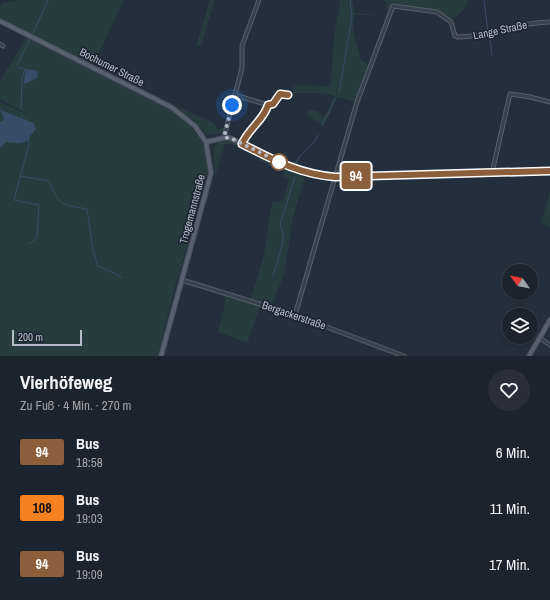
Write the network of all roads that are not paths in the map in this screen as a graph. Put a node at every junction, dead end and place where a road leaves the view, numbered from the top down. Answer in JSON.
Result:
{"nodes":[{"id":1,"x":259,"y":0,"type":"edge"},
{"id":2,"x":0,"y":20,"type":"edge"},
{"id":3,"x":550,"y":22,"type":"edge"},
{"id":4,"x":235,"y":95,"type":"junction"},
{"id":5,"x":288,"y":95,"type":"dead end"},
{"id":6,"x":550,"y":102,"type":"edge"},
{"id":7,"x":268,"y":105,"type":"junction"},
{"id":8,"x":224,"y":137,"type":"junction"},
{"id":9,"x":206,"y":142,"type":"junction"},
{"id":10,"x":242,"y":144,"type":"junction"},
{"id":11,"x":550,"y":171,"type":"edge"},
{"id":12,"x":492,"y":173,"type":"junction"},
{"id":13,"x":335,"y":177,"type":"junction"},
{"id":14,"x":182,"y":280,"type":"junction"},
{"id":15,"x":295,"y":315,"type":"junction"},
{"id":16,"x":550,"y":320,"type":"edge"},
{"id":17,"x":540,"y":338,"type":"junction"},
{"id":18,"x":550,"y":345,"type":"edge"},
{"id":19,"x":161,"y":356,"type":"edge"},
{"id":20,"x":404,"y":356,"type":"edge"},
{"id":21,"x":529,"y":356,"type":"edge"}],
"edges":[{"from":1,"to":4,"type":"street"},
{"from":2,"to":9,"type":"main road","name":"Bochumer Straße"},
{"from":3,"to":13,"type":"street","name":"Lange Straße"},
{"from":4,"to":7,"type":"street"},
{"from":4,"to":8,"type":"street"},
{"from":5,"to":7,"type":"street"},
{"from":6,"to":12,"type":"street"},
{"from":7,"to":10,"type":"street"},
{"from":8,"to":9,"type":"main road"},
{"from":8,"to":10,"type":"main road"},
{"from":9,"to":14,"type":"main road","name":"Trogemannstraße"},
{"from":10,"to":13,"type":"main road"},
{"from":11,"to":12,"type":"main road"},
{"from":12,"to":13,"type":"main road"},
{"from":13,"to":15,"type":"street"},
{"from":14,"to":15,"type":"street","name":"Bergackerstraße"},
{"from":14,"to":19,"type":"main road","name":"Trogemannstraße"},
{"from":15,"to":20,"type":"street","name":"Bergackerstraße"},
{"from":16,"to":17,"type":"main road"},
{"from":17,"to":18,"type":"street"},
{"from":17,"to":21,"type":"main road"}]}
